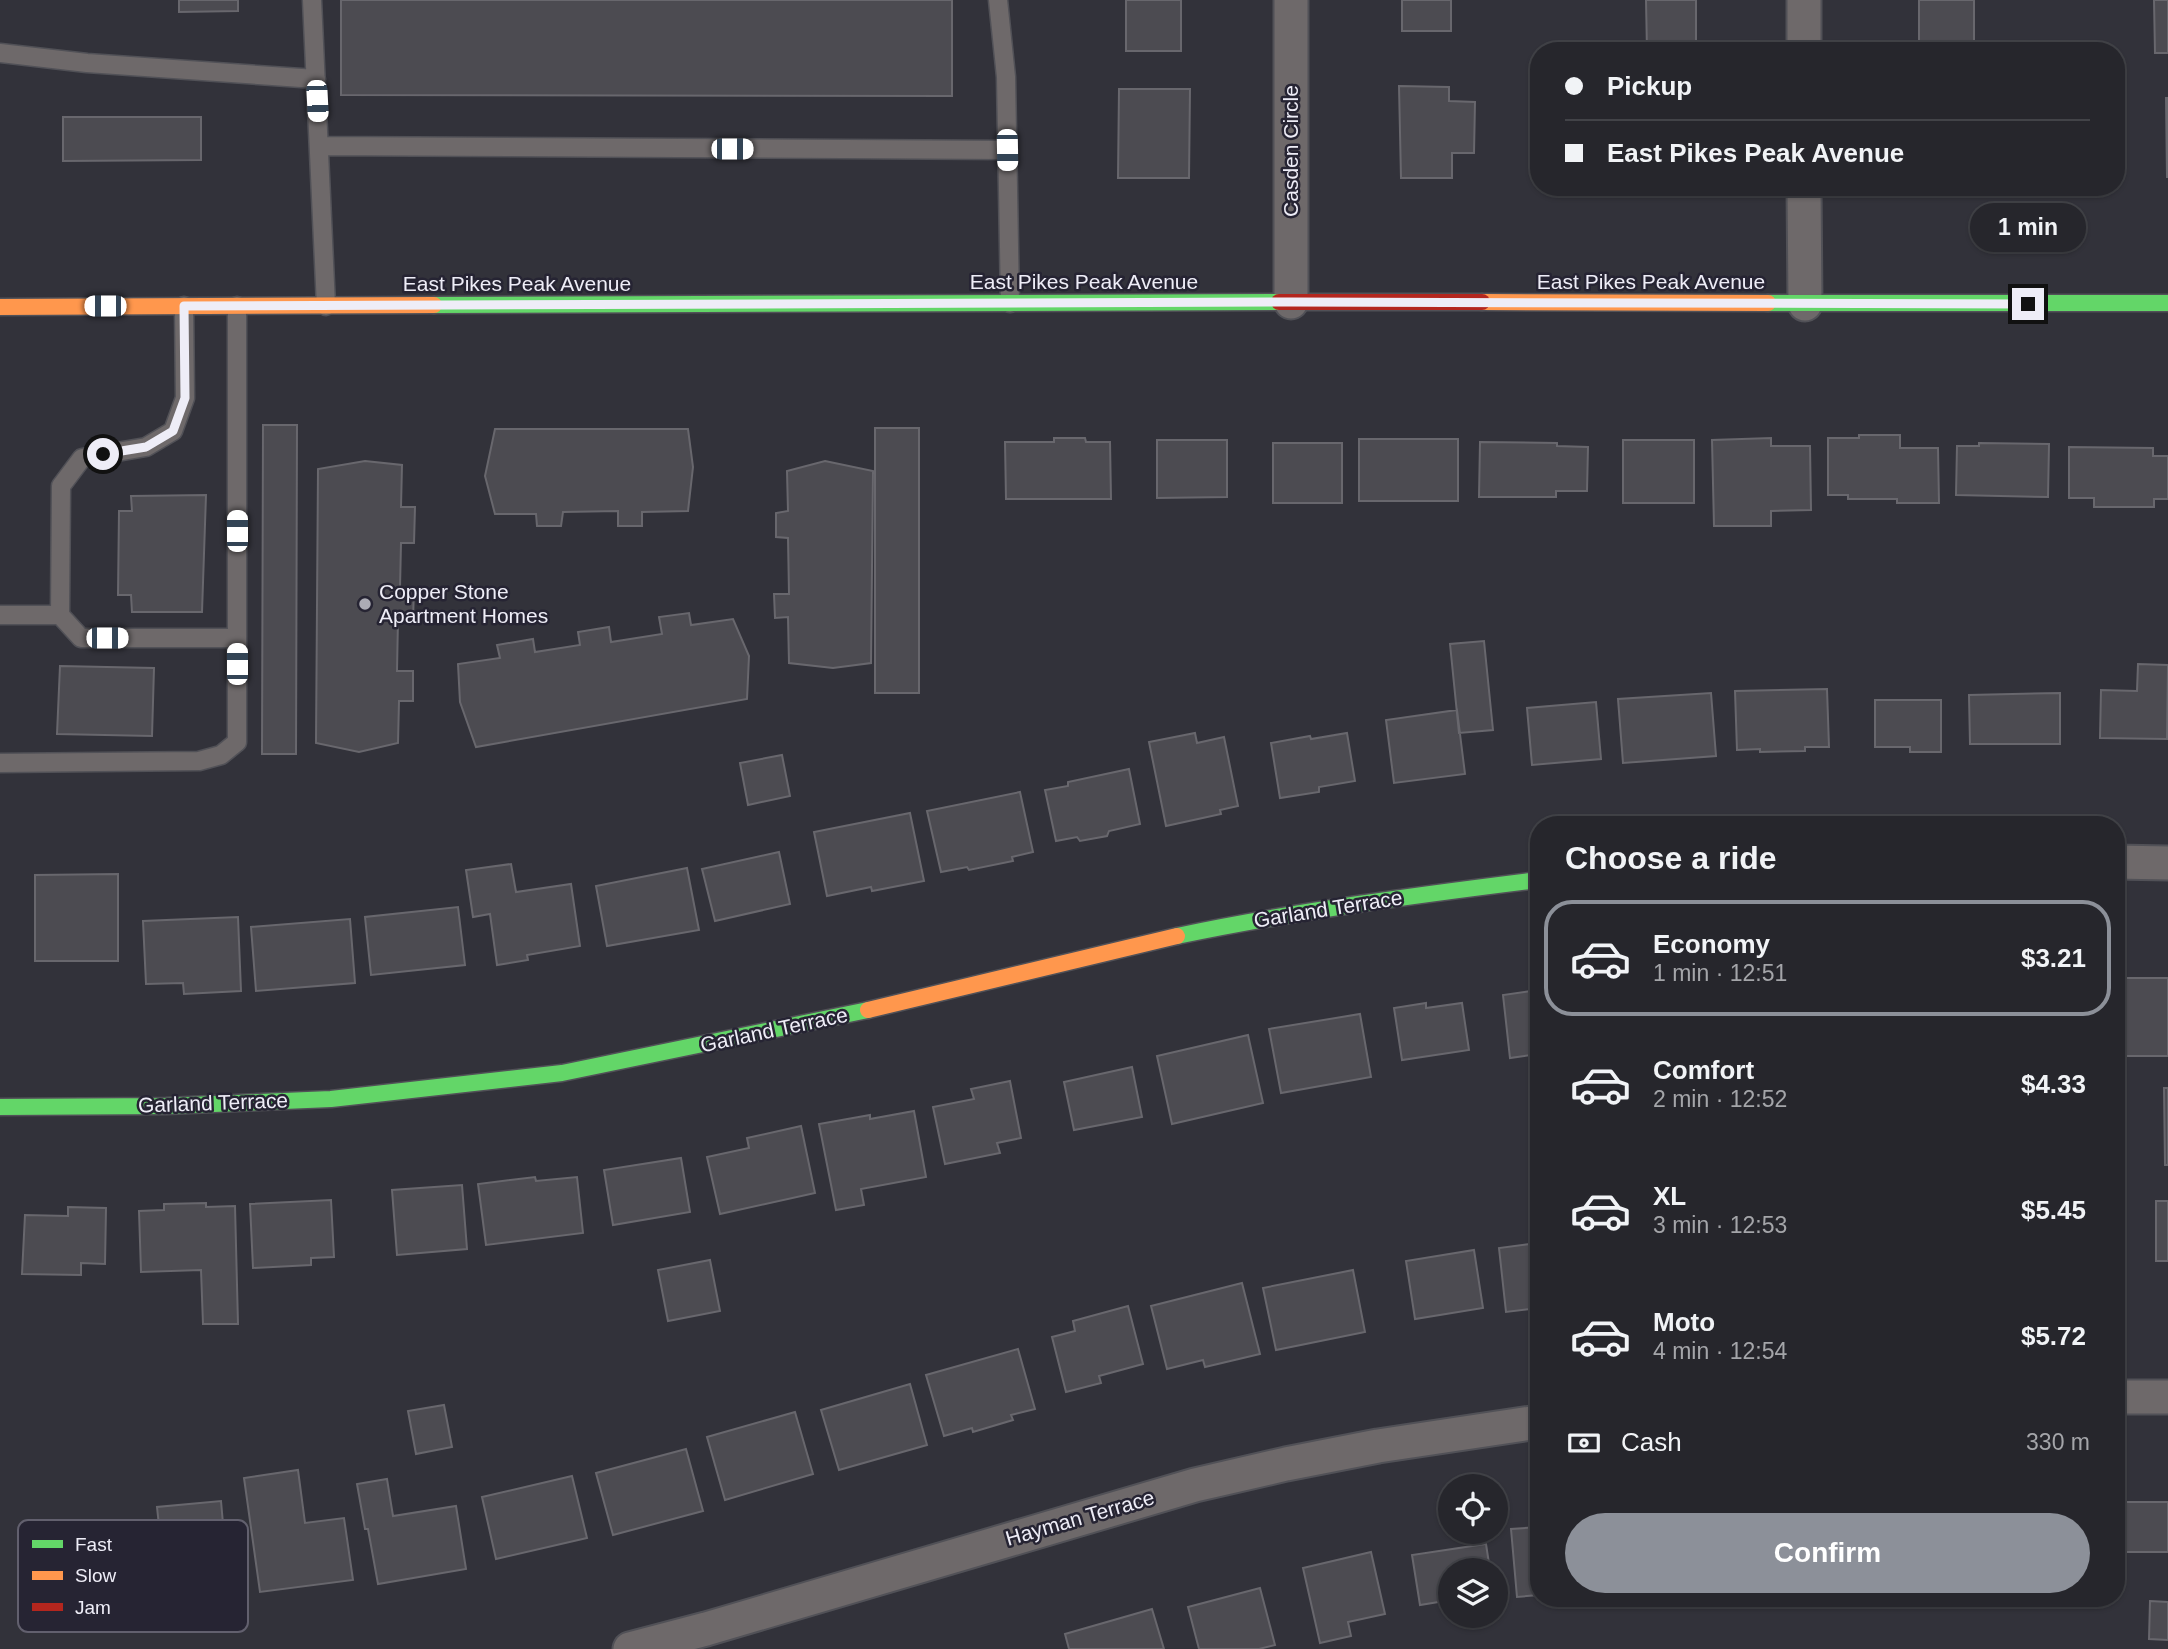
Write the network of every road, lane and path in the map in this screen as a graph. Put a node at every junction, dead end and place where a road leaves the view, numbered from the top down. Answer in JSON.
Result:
{"nodes":[{"id":1,"x":312,"y":0,"type":"edge"},
{"id":2,"x":998,"y":0,"type":"edge"},
{"id":3,"x":1291,"y":0,"type":"edge"},
{"id":4,"x":1804,"y":0,"type":"edge"},
{"id":5,"x":1804,"y":42,"type":"edge"},
{"id":6,"x":0,"y":53,"type":"edge"},
{"id":7,"x":316,"y":79,"type":"junction"},
{"id":8,"x":319,"y":146,"type":"junction"},
{"id":9,"x":1007,"y":150,"type":"junction"},
{"id":10,"x":1804,"y":196,"type":"edge"},
{"id":11,"x":1291,"y":302,"type":"junction"},
{"id":12,"x":1010,"y":303,"type":"junction"},
{"id":13,"x":2168,"y":303,"type":"edge"},
{"id":14,"x":1805,"y":304,"type":"junction"},
{"id":15,"x":184,"y":306,"type":"junction"},
{"id":16,"x":237,"y":306,"type":"junction"},
{"id":17,"x":326,"y":306,"type":"junction"},
{"id":18,"x":0,"y":307,"type":"edge"},
{"id":19,"x":0,"y":615,"type":"edge"},
{"id":20,"x":60,"y":615,"type":"junction"},
{"id":21,"x":237,"y":638,"type":"junction"},
{"id":22,"x":0,"y":763,"type":"edge"},
{"id":23,"x":2125,"y":862,"type":"edge"},
{"id":24,"x":2168,"y":863,"type":"edge"},
{"id":25,"x":1530,"y":881,"type":"edge"},
{"id":26,"x":0,"y":1107,"type":"edge"},
{"id":27,"x":2125,"y":1397,"type":"edge"},
{"id":28,"x":2168,"y":1397,"type":"edge"},
{"id":29,"x":1530,"y":1423,"type":"edge"},
{"id":30,"x":630,"y":1649,"type":"edge"}],
"edges":[{"from":1,"to":7,"type":"lane"},
{"from":2,"to":9,"type":"lane"},
{"from":3,"to":11,"type":"street","name":"Casden Circle"},
{"from":4,"to":5,"type":"street"},
{"from":6,"to":7,"type":"lane"},
{"from":7,"to":8,"type":"lane"},
{"from":8,"to":9,"type":"lane"},
{"from":8,"to":17,"type":"lane"},
{"from":9,"to":12,"type":"lane"},
{"from":10,"to":14,"type":"street"},
{"from":11,"to":12,"type":"main road","name":"East Pikes Peak Avenue"},
{"from":11,"to":14,"type":"main road","name":"East Pikes Peak Avenue"},
{"from":12,"to":17,"type":"main road","name":"East Pikes Peak Avenue"},
{"from":13,"to":14,"type":"main road","name":"East Pikes Peak Avenue"},
{"from":15,"to":16,"type":"main road","name":"East Pikes Peak Avenue"},
{"from":15,"to":18,"type":"main road","name":"East Pikes Peak Avenue"},
{"from":15,"to":20,"type":"lane"},
{"from":16,"to":17,"type":"main road","name":"East Pikes Peak Avenue"},
{"from":16,"to":21,"type":"lane"},
{"from":19,"to":20,"type":"lane"},
{"from":20,"to":21,"type":"lane"},
{"from":21,"to":22,"type":"lane"},
{"from":23,"to":24,"type":"street"},
{"from":25,"to":26,"type":"main road","name":"Garland Terrace"},
{"from":27,"to":28,"type":"street"},
{"from":29,"to":30,"type":"street","name":"Hayman Terrace"}]}
